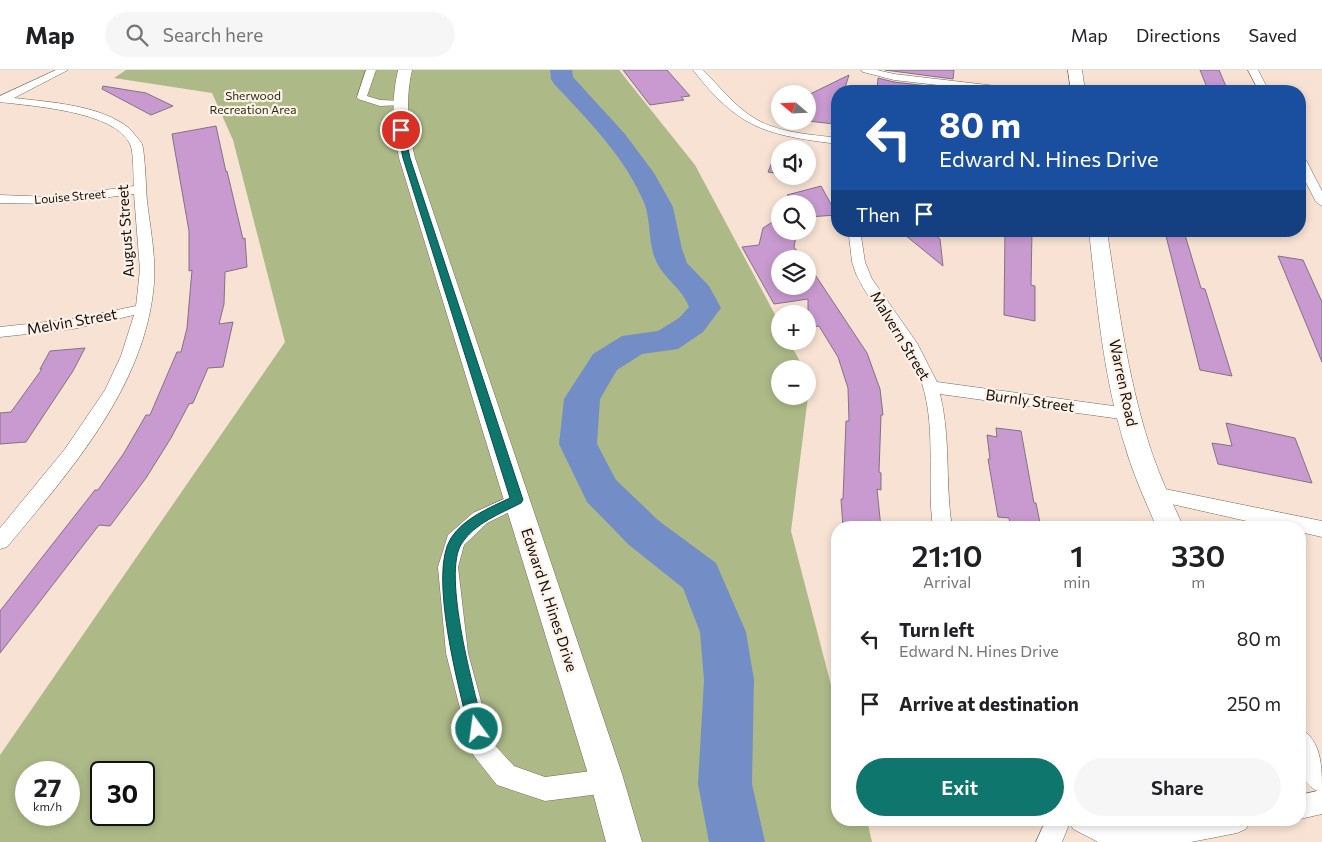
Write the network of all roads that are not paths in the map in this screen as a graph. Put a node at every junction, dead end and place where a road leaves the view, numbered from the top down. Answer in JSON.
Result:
{"nodes":[{"id":1,"x":63,"y":70,"type":"edge"},
{"id":2,"x":371,"y":70,"type":"edge"},
{"id":3,"x":405,"y":70,"type":"edge"},
{"id":4,"x":866,"y":70,"type":"edge"},
{"id":5,"x":1075,"y":70,"type":"edge"},
{"id":6,"x":1253,"y":70,"type":"edge"},
{"id":7,"x":702,"y":73,"type":"edge"},
{"id":8,"x":962,"y":85,"type":"edge"},
{"id":9,"x":1077,"y":85,"type":"edge"},
{"id":10,"x":1261,"y":85,"type":"edge"},
{"id":11,"x":2,"y":99,"type":"edge"},
{"id":12,"x":400,"y":103,"type":"junction"},
{"id":13,"x":831,"y":140,"type":"edge"},
{"id":14,"x":1306,"y":171,"type":"edge"},
{"id":15,"x":140,"y":189,"type":"junction"},
{"id":16,"x":0,"y":199,"type":"edge"},
{"id":17,"x":1322,"y":202,"type":"edge"},
{"id":18,"x":855,"y":237,"type":"edge"},
{"id":19,"x":1099,"y":237,"type":"edge"},
{"id":20,"x":143,"y":309,"type":"junction"},
{"id":21,"x":0,"y":332,"type":"edge"},
{"id":22,"x":931,"y":388,"type":"junction"},
{"id":23,"x":1128,"y":414,"type":"junction"},
{"id":24,"x":1155,"y":494,"type":"junction"},
{"id":25,"x":517,"y":500,"type":"junction"},
{"id":26,"x":941,"y":521,"type":"edge"},
{"id":27,"x":1168,"y":521,"type":"edge"},
{"id":28,"x":1284,"y":521,"type":"edge"},
{"id":29,"x":1306,"y":526,"type":"edge"},
{"id":30,"x":1322,"y":529,"type":"edge"},
{"id":31,"x":2,"y":536,"type":"edge"},
{"id":32,"x":1306,"y":753,"type":"edge"},
{"id":33,"x":1322,"y":776,"type":"edge"},
{"id":34,"x":607,"y":781,"type":"junction"},
{"id":35,"x":1322,"y":802,"type":"edge"},
{"id":36,"x":1306,"y":806,"type":"edge"},
{"id":37,"x":1056,"y":826,"type":"edge"},
{"id":38,"x":1094,"y":826,"type":"edge"},
{"id":39,"x":1210,"y":826,"type":"edge"},
{"id":40,"x":1147,"y":840,"type":"edge"},
{"id":41,"x":624,"y":842,"type":"edge"},
{"id":42,"x":1049,"y":842,"type":"edge"}],
"edges":[{"from":1,"to":11,"type":"street"},
{"from":2,"to":12,"type":"street"},
{"from":3,"to":12,"type":"street","name":"Edward N. Hines Drive"},
{"from":4,"to":8,"type":"street"},
{"from":5,"to":9,"type":"street"},
{"from":6,"to":10,"type":"street"},
{"from":7,"to":13,"type":"street"},
{"from":11,"to":15,"type":"street","name":"August Street"},
{"from":12,"to":25,"type":"street","name":"Edward N. Hines Drive"},
{"from":14,"to":17,"type":"street"},
{"from":15,"to":16,"type":"street","name":"Louise Street"},
{"from":15,"to":20,"type":"street","name":"August Street"},
{"from":18,"to":22,"type":"street","name":"Malvern Street"},
{"from":19,"to":23,"type":"street","name":"Warren Road"},
{"from":20,"to":21,"type":"street","name":"Melvin Street"},
{"from":20,"to":31,"type":"street","name":"August Street"},
{"from":22,"to":23,"type":"street","name":"Burnly Street"},
{"from":22,"to":26,"type":"street","name":"Malvern Street"},
{"from":23,"to":24,"type":"street","name":"Warren Road"},
{"from":24,"to":27,"type":"street","name":"Warren Road"},
{"from":24,"to":28,"type":"street"},
{"from":25,"to":34,"type":"street","name":"Edward N. Hines Drive"},
{"from":25,"to":34,"type":"street"},
{"from":29,"to":30,"type":"street"},
{"from":32,"to":33,"type":"street"},
{"from":34,"to":41,"type":"street","name":"Edward N. Hines Drive"},
{"from":35,"to":36,"type":"street"},
{"from":37,"to":42,"type":"street"},
{"from":38,"to":40,"type":"street"},
{"from":39,"to":40,"type":"street"}]}
